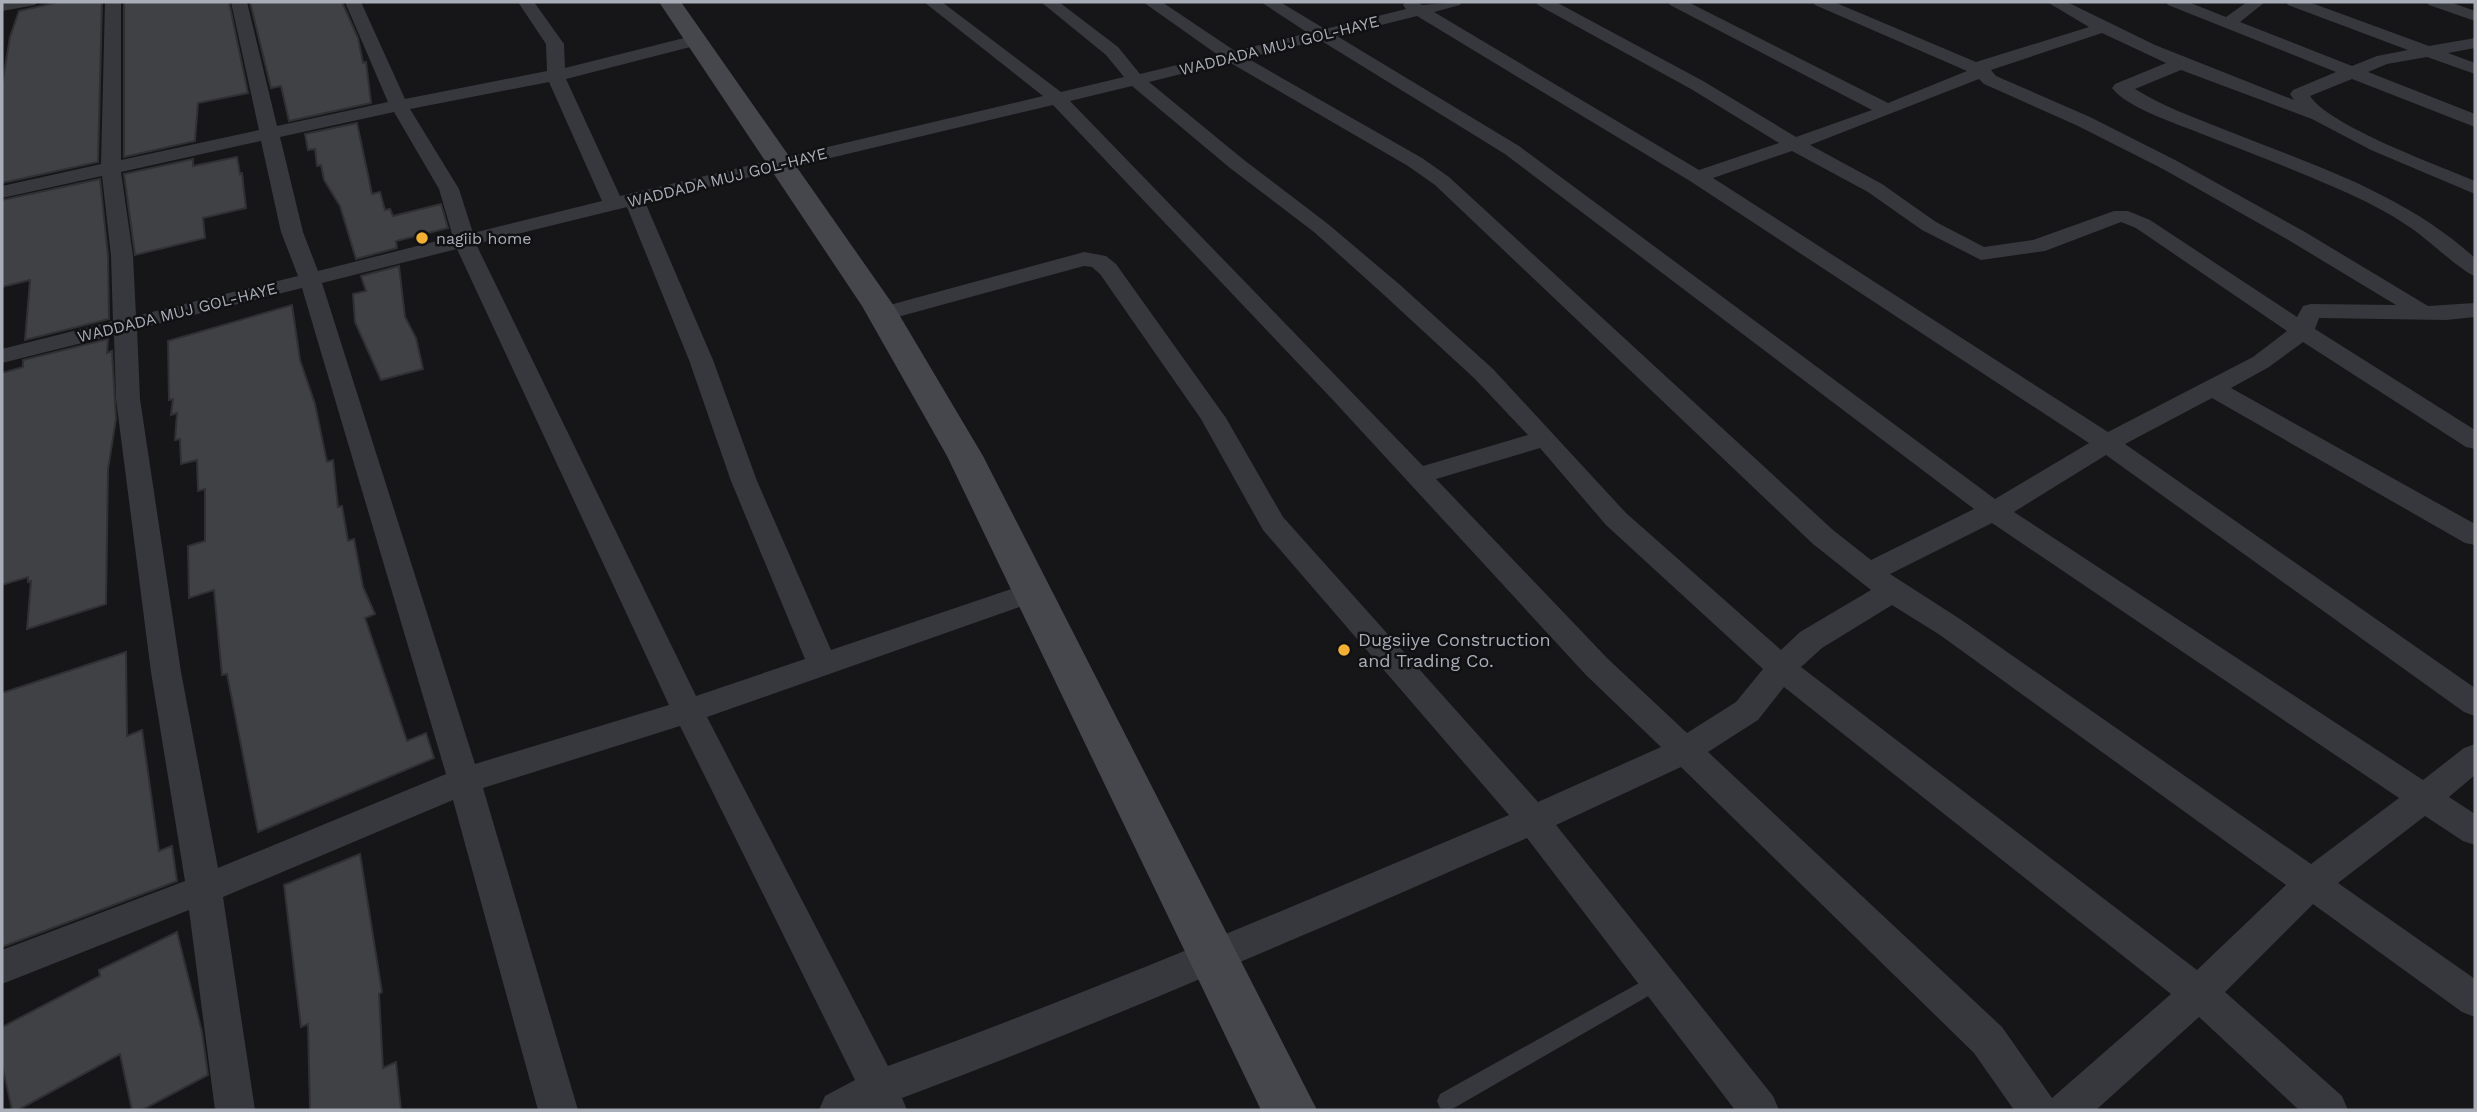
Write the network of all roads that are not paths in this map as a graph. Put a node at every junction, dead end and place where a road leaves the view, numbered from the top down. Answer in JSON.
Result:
{"nodes":[{"id":1,"x":29,"y":2,"type":"edge"},
{"id":2,"x":113,"y":2,"type":"edge"},
{"id":3,"x":239,"y":2,"type":"edge"},
{"id":4,"x":353,"y":2,"type":"edge"},
{"id":5,"x":526,"y":2,"type":"edge"},
{"id":6,"x":670,"y":2,"type":"edge"},
{"id":7,"x":932,"y":2,"type":"edge"},
{"id":8,"x":1049,"y":2,"type":"edge"},
{"id":9,"x":1151,"y":2,"type":"edge"},
{"id":10,"x":1269,"y":2,"type":"edge"},
{"id":11,"x":1454,"y":2,"type":"edge"},
{"id":12,"x":1544,"y":2,"type":"edge"},
{"id":13,"x":1676,"y":2,"type":"edge"},
{"id":14,"x":1821,"y":2,"type":"edge"},
{"id":15,"x":2055,"y":2,"type":"edge"},
{"id":16,"x":2174,"y":2,"type":"edge"},
{"id":17,"x":2257,"y":2,"type":"edge"},
{"id":18,"x":2294,"y":2,"type":"edge"},
{"id":19,"x":2435,"y":2,"type":"edge"},
{"id":20,"x":2,"y":5,"type":"edge"},
{"id":21,"x":1413,"y":6,"type":"edge"},
{"id":22,"x":2475,"y":16,"type":"edge"},
{"id":23,"x":2227,"y":24,"type":"junction"},
{"id":24,"x":2102,"y":28,"type":"junction"},
{"id":25,"x":1322,"y":34,"type":"junction"},
{"id":26,"x":696,"y":40,"type":"junction"},
{"id":27,"x":2475,"y":43,"type":"edge"},
{"id":28,"x":2427,"y":51,"type":"junction"},
{"id":29,"x":1231,"y":57,"type":"junction"},
{"id":30,"x":2182,"y":63,"type":"junction"},
{"id":31,"x":2475,"y":69,"type":"edge"},
{"id":32,"x":1982,"y":71,"type":"junction"},
{"id":33,"x":2351,"y":74,"type":"junction"},
{"id":34,"x":556,"y":77,"type":"junction"},
{"id":35,"x":1136,"y":80,"type":"junction"},
{"id":36,"x":1057,"y":99,"type":"junction"},
{"id":37,"x":400,"y":106,"type":"junction"},
{"id":38,"x":1885,"y":109,"type":"junction"},
{"id":39,"x":2312,"y":113,"type":"junction"},
{"id":40,"x":2475,"y":121,"type":"edge"},
{"id":41,"x":269,"y":135,"type":"junction"},
{"id":42,"x":1796,"y":145,"type":"junction"},
{"id":43,"x":778,"y":163,"type":"junction"},
{"id":44,"x":111,"y":169,"type":"junction"},
{"id":45,"x":1696,"y":177,"type":"junction"},
{"id":46,"x":2475,"y":188,"type":"edge"},
{"id":47,"x":2,"y":192,"type":"edge"},
{"id":48,"x":624,"y":203,"type":"junction"},
{"id":49,"x":465,"y":243,"type":"junction"},
{"id":50,"x":2475,"y":269,"type":"edge"},
{"id":51,"x":310,"y":279,"type":"junction"},
{"id":52,"x":2475,"y":310,"type":"edge"},
{"id":53,"x":2423,"y":313,"type":"junction"},
{"id":54,"x":883,"y":314,"type":"junction"},
{"id":55,"x":124,"y":326,"type":"junction"},
{"id":56,"x":2302,"y":331,"type":"junction"},
{"id":57,"x":2,"y":356,"type":"edge"},
{"id":58,"x":2213,"y":387,"type":"junction"},
{"id":59,"x":1545,"y":438,"type":"junction"},
{"id":60,"x":2475,"y":441,"type":"edge"},
{"id":61,"x":2107,"y":443,"type":"junction"},
{"id":62,"x":1418,"y":476,"type":"junction"},
{"id":63,"x":1994,"y":511,"type":"junction"},
{"id":64,"x":2475,"y":536,"type":"edge"},
{"id":65,"x":1880,"y":582,"type":"junction"},
{"id":66,"x":1032,"y":592,"type":"junction"},
{"id":67,"x":822,"y":664,"type":"junction"},
{"id":68,"x":1781,"y":668,"type":"junction"},
{"id":69,"x":2475,"y":704,"type":"edge"},
{"id":70,"x":688,"y":711,"type":"junction"},
{"id":71,"x":1686,"y":750,"type":"junction"},
{"id":72,"x":2475,"y":757,"type":"edge"},
{"id":73,"x":464,"y":780,"type":"junction"},
{"id":74,"x":2424,"y":798,"type":"junction"},
{"id":75,"x":1533,"y":820,"type":"junction"},
{"id":76,"x":2475,"y":831,"type":"edge"},
{"id":77,"x":2310,"y":884,"type":"junction"},
{"id":78,"x":204,"y":888,"type":"junction"},
{"id":79,"x":1212,"y":958,"type":"junction"},
{"id":80,"x":2,"y":967,"type":"edge"},
{"id":81,"x":1657,"y":981,"type":"junction"},
{"id":82,"x":2199,"y":993,"type":"junction"},
{"id":83,"x":2475,"y":1000,"type":"edge"},
{"id":84,"x":883,"y":1099,"type":"edge"},
{"id":85,"x":1447,"y":1101,"type":"dead end"},
{"id":86,"x":235,"y":1110,"type":"edge"},
{"id":87,"x":558,"y":1110,"type":"edge"},
{"id":88,"x":839,"y":1110,"type":"edge"},
{"id":89,"x":1290,"y":1110,"type":"edge"},
{"id":90,"x":1759,"y":1110,"type":"edge"},
{"id":91,"x":2037,"y":1110,"type":"edge"},
{"id":92,"x":2067,"y":1110,"type":"edge"},
{"id":93,"x":2328,"y":1110,"type":"edge"}],
"edges":[{"from":1,"to":20,"type":"street"},
{"from":2,"to":44,"type":"street"},
{"from":3,"to":41,"type":"street"},
{"from":4,"to":37,"type":"street"},
{"from":5,"to":34,"type":"street"},
{"from":6,"to":26,"type":"main road"},
{"from":7,"to":36,"type":"street"},
{"from":8,"to":35,"type":"street"},
{"from":9,"to":29,"type":"street"},
{"from":10,"to":25,"type":"street"},
{"from":11,"to":21,"type":"street","name":"WADDADA MUJ GOL-HAYE"},
{"from":12,"to":42,"type":"street"},
{"from":13,"to":38,"type":"street"},
{"from":14,"to":32,"type":"street"},
{"from":15,"to":24,"type":"street"},
{"from":16,"to":23,"type":"street"},
{"from":17,"to":23,"type":"street"},
{"from":18,"to":28,"type":"street"},
{"from":19,"to":22,"type":"street"},
{"from":21,"to":25,"type":"street","name":"WADDADA MUJ GOL-HAYE"},
{"from":21,"to":45,"type":"street"},
{"from":23,"to":33,"type":"street"},
{"from":24,"to":30,"type":"street"},
{"from":24,"to":32,"type":"street"},
{"from":25,"to":29,"type":"street","name":"WADDADA MUJ GOL-HAYE"},
{"from":25,"to":63,"type":"street"},
{"from":26,"to":34,"type":"street"},
{"from":26,"to":43,"type":"main road"},
{"from":27,"to":28,"type":"street"},
{"from":28,"to":31,"type":"street"},
{"from":28,"to":33,"type":"street"},
{"from":29,"to":35,"type":"street","name":"WADDADA MUJ GOL-HAYE"},
{"from":29,"to":65,"type":"street"},
{"from":30,"to":39,"type":"street"},
{"from":30,"to":50,"type":"street"},
{"from":32,"to":38,"type":"street"},
{"from":32,"to":53,"type":"street"},
{"from":33,"to":39,"type":"street"},
{"from":33,"to":40,"type":"street"},
{"from":34,"to":37,"type":"street"},
{"from":34,"to":48,"type":"street"},
{"from":35,"to":36,"type":"street","name":"WADDADA MUJ GOL-HAYE"},
{"from":35,"to":59,"type":"street"},
{"from":36,"to":43,"type":"street","name":"WADDADA MUJ GOL-HAYE"},
{"from":36,"to":62,"type":"street"},
{"from":37,"to":41,"type":"street"},
{"from":37,"to":49,"type":"street"},
{"from":38,"to":42,"type":"street"},
{"from":39,"to":46,"type":"street"},
{"from":41,"to":44,"type":"street"},
{"from":41,"to":51,"type":"street"},
{"from":42,"to":45,"type":"street"},
{"from":42,"to":56,"type":"street"},
{"from":43,"to":48,"type":"street","name":"WADDADA MUJ GOL-HAYE"},
{"from":43,"to":54,"type":"main road"},
{"from":44,"to":47,"type":"street"},
{"from":44,"to":55,"type":"street"},
{"from":45,"to":61,"type":"street"},
{"from":48,"to":49,"type":"street","name":"WADDADA MUJ GOL-HAYE"},
{"from":48,"to":67,"type":"street"},
{"from":49,"to":51,"type":"street","name":"WADDADA MUJ GOL-HAYE"},
{"from":49,"to":70,"type":"street"},
{"from":51,"to":55,"type":"street","name":"WADDADA MUJ GOL-HAYE"},
{"from":51,"to":73,"type":"street"},
{"from":52,"to":53,"type":"street"},
{"from":53,"to":56,"type":"street"},
{"from":54,"to":66,"type":"main road"},
{"from":54,"to":75,"type":"street"},
{"from":55,"to":57,"type":"street","name":"WADDADA MUJ GOL-HAYE"},
{"from":55,"to":78,"type":"street"},
{"from":56,"to":58,"type":"street"},
{"from":56,"to":60,"type":"street"},
{"from":58,"to":61,"type":"street"},
{"from":58,"to":64,"type":"street"},
{"from":59,"to":62,"type":"street"},
{"from":59,"to":68,"type":"street"},
{"from":61,"to":63,"type":"street"},
{"from":61,"to":69,"type":"street"},
{"from":62,"to":71,"type":"street"},
{"from":63,"to":65,"type":"street"},
{"from":63,"to":74,"type":"street"},
{"from":65,"to":68,"type":"street"},
{"from":65,"to":77,"type":"street"},
{"from":66,"to":67,"type":"street"},
{"from":66,"to":79,"type":"main road"},
{"from":67,"to":70,"type":"street"},
{"from":68,"to":71,"type":"street"},
{"from":68,"to":82,"type":"street"},
{"from":70,"to":73,"type":"street"},
{"from":70,"to":84,"type":"street"},
{"from":71,"to":75,"type":"street"},
{"from":71,"to":91,"type":"street"},
{"from":72,"to":74,"type":"street"},
{"from":73,"to":78,"type":"street"},
{"from":73,"to":87,"type":"street"},
{"from":74,"to":76,"type":"street"},
{"from":74,"to":77,"type":"street"},
{"from":75,"to":79,"type":"street"},
{"from":75,"to":81,"type":"street"},
{"from":77,"to":82,"type":"street"},
{"from":77,"to":83,"type":"street"},
{"from":78,"to":80,"type":"street"},
{"from":78,"to":86,"type":"street"},
{"from":79,"to":84,"type":"street"},
{"from":79,"to":89,"type":"main road"},
{"from":81,"to":85,"type":"lane"},
{"from":81,"to":90,"type":"street"},
{"from":82,"to":92,"type":"street"},
{"from":82,"to":93,"type":"street"},
{"from":84,"to":88,"type":"street"}]}
